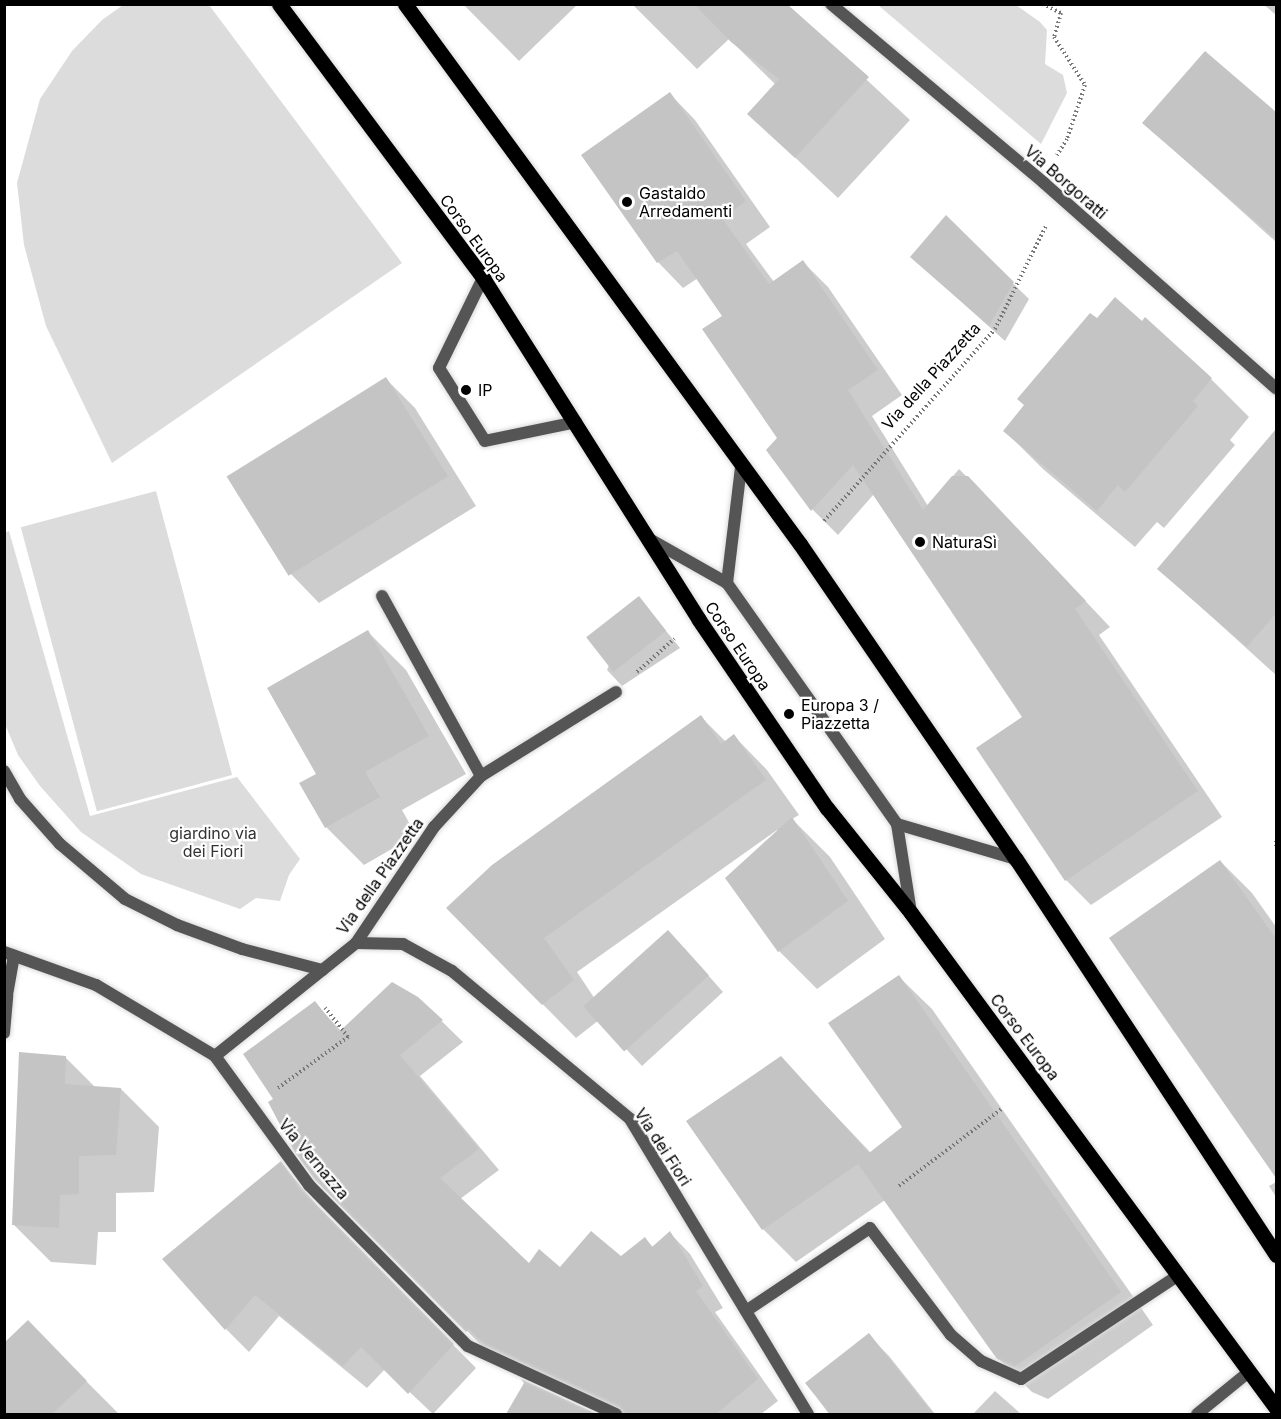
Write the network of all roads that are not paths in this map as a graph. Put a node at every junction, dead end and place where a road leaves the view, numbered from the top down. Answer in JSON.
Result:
{"nodes":[{"id":1,"x":279,"y":4,"type":"edge"},
{"id":2,"x":405,"y":4,"type":"edge"},
{"id":3,"x":831,"y":4,"type":"edge"},
{"id":4,"x":483,"y":278,"type":"junction"},
{"id":5,"x":1276,"y":388,"type":"edge"},
{"id":6,"x":576,"y":422,"type":"junction"},
{"id":7,"x":741,"y":467,"type":"junction"},
{"id":8,"x":651,"y":540,"type":"junction"},
{"id":9,"x":727,"y":583,"type":"junction"},
{"id":10,"x":382,"y":597,"type":"dead end"},
{"id":11,"x":616,"y":692,"type":"dead end"},
{"id":12,"x":4,"y":771,"type":"edge"},
{"id":13,"x":481,"y":776,"type":"junction"},
{"id":14,"x":897,"y":824,"type":"junction"},
{"id":15,"x":1016,"y":859,"type":"junction"},
{"id":16,"x":911,"y":913,"type":"junction"},
{"id":17,"x":356,"y":943,"type":"junction"},
{"id":18,"x":9,"y":954,"type":"edge"},
{"id":19,"x":322,"y":970,"type":"junction"},
{"id":20,"x":4,"y":1033,"type":"edge"},
{"id":21,"x":215,"y":1056,"type":"junction"},
{"id":22,"x":1276,"y":1256,"type":"edge"},
{"id":23,"x":1179,"y":1275,"type":"junction"},
{"id":24,"x":746,"y":1311,"type":"junction"},
{"id":25,"x":1250,"y":1371,"type":"junction"},
{"id":26,"x":1276,"y":1408,"type":"edge"},
{"id":27,"x":616,"y":1414,"type":"edge"},
{"id":28,"x":808,"y":1414,"type":"edge"},
{"id":29,"x":1197,"y":1414,"type":"edge"}],
"edges":[{"from":1,"to":4,"type":"main road","name":"Corso Europa"},
{"from":2,"to":7,"type":"main road"},
{"from":3,"to":5,"type":"street","name":"Via Borgoratti"},
{"from":4,"to":6,"type":"main road","name":"Corso Europa"},
{"from":4,"to":6,"type":"street"},
{"from":6,"to":8,"type":"main road","name":"Corso Europa"},
{"from":7,"to":9,"type":"street"},
{"from":7,"to":15,"type":"main road"},
{"from":8,"to":9,"type":"street"},
{"from":8,"to":16,"type":"main road","name":"Corso Europa"},
{"from":9,"to":14,"type":"street"},
{"from":10,"to":13,"type":"street"},
{"from":11,"to":13,"type":"street","name":"Via della Piazzetta"},
{"from":12,"to":19,"type":"street"},
{"from":13,"to":17,"type":"street","name":"Via della Piazzetta"},
{"from":14,"to":15,"type":"street"},
{"from":14,"to":16,"type":"street"},
{"from":15,"to":22,"type":"main road"},
{"from":16,"to":23,"type":"main road","name":"Corso Europa"},
{"from":17,"to":19,"type":"street","name":"Via della Piazzetta"},
{"from":17,"to":24,"type":"street","name":"Via dei Fiori"},
{"from":18,"to":20,"type":"street","name":"Via Vernazza"},
{"from":18,"to":21,"type":"street","name":"Via Vernazza"},
{"from":19,"to":21,"type":"street","name":"Via della Piazzetta"},
{"from":21,"to":27,"type":"street","name":"Via Vernazza"},
{"from":23,"to":24,"type":"street"},
{"from":23,"to":25,"type":"main road","name":"Corso Europa"},
{"from":24,"to":28,"type":"street","name":"Via dei Fiori"},
{"from":25,"to":26,"type":"main road","name":"Corso Europa"},
{"from":25,"to":29,"type":"street"}]}
